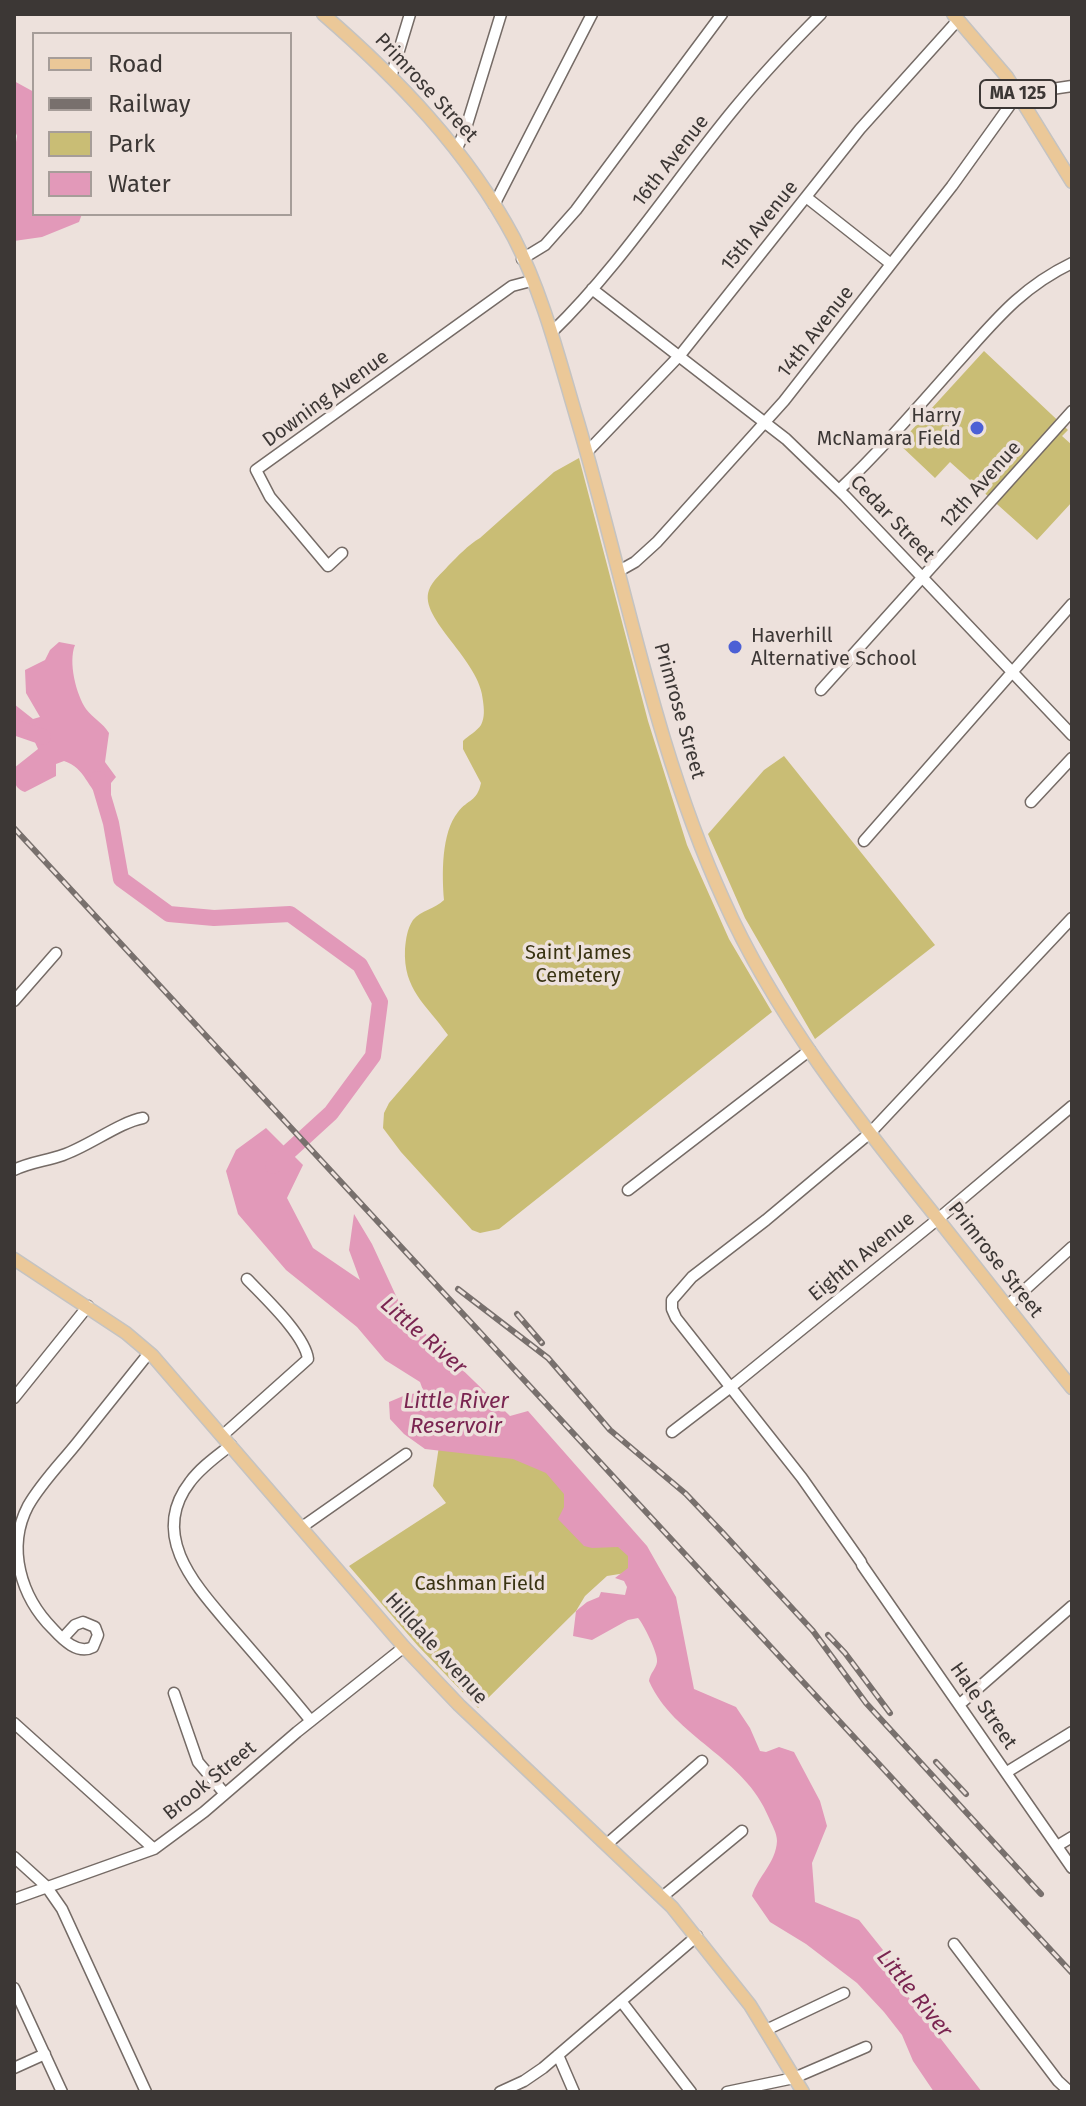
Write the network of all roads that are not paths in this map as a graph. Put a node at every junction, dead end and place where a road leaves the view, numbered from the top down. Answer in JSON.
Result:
{"nodes":[{"id":1,"x":323,"y":14,"type":"edge"},
{"id":2,"x":410,"y":14,"type":"edge"},
{"id":3,"x":501,"y":14,"type":"edge"},
{"id":4,"x":592,"y":14,"type":"edge"},
{"id":5,"x":722,"y":14,"type":"edge"},
{"id":6,"x":821,"y":14,"type":"edge"},
{"id":7,"x":955,"y":17,"type":"edge"},
{"id":8,"x":391,"y":77,"type":"junction"},
{"id":9,"x":1072,"y":86,"type":"edge"},
{"id":10,"x":1018,"y":94,"type":"junction"},
{"id":11,"x":457,"y":148,"type":"junction"},
{"id":12,"x":1072,"y":182,"type":"edge"},
{"id":13,"x":806,"y":197,"type":"junction"},
{"id":14,"x":494,"y":205,"type":"junction"},
{"id":15,"x":522,"y":259,"type":"junction"},
{"id":16,"x":1072,"y":263,"type":"edge"},
{"id":17,"x":891,"y":264,"type":"junction"},
{"id":18,"x":531,"y":281,"type":"junction"},
{"id":19,"x":592,"y":289,"type":"junction"},
{"id":20,"x":552,"y":332,"type":"junction"},
{"id":21,"x":678,"y":357,"type":"junction"},
{"id":22,"x":1072,"y":411,"type":"edge"},
{"id":23,"x":765,"y":423,"type":"junction"},
{"id":24,"x":587,"y":452,"type":"junction"},
{"id":25,"x":839,"y":490,"type":"junction"},
{"id":26,"x":342,"y":553,"type":"dead end"},
{"id":27,"x":619,"y":571,"type":"junction"},
{"id":28,"x":923,"y":577,"type":"junction"},
{"id":29,"x":1072,"y":604,"type":"edge"},
{"id":30,"x":1012,"y":672,"type":"junction"},
{"id":31,"x":821,"y":690,"type":"dead end"},
{"id":32,"x":1072,"y":735,"type":"edge"},
{"id":33,"x":1072,"y":758,"type":"edge"},
{"id":34,"x":1031,"y":802,"type":"dead end"},
{"id":35,"x":864,"y":841,"type":"dead end"},
{"id":36,"x":1072,"y":918,"type":"edge"},
{"id":37,"x":56,"y":953,"type":"dead end"},
{"id":38,"x":14,"y":1001,"type":"edge"},
{"id":39,"x":810,"y":1050,"type":"junction"},
{"id":40,"x":1072,"y":1106,"type":"edge"},
{"id":41,"x":143,"y":1118,"type":"dead end"},
{"id":42,"x":870,"y":1133,"type":"junction"},
{"id":43,"x":14,"y":1170,"type":"edge"},
{"id":44,"x":628,"y":1190,"type":"dead end"},
{"id":45,"x":938,"y":1219,"type":"junction"},
{"id":46,"x":1072,"y":1247,"type":"edge"},
{"id":47,"x":14,"y":1259,"type":"edge"},
{"id":48,"x":247,"y":1279,"type":"dead end"},
{"id":49,"x":88,"y":1306,"type":"junction"},
{"id":50,"x":1007,"y":1306,"type":"junction"},
{"id":51,"x":149,"y":1353,"type":"junction"},
{"id":52,"x":1070,"y":1383,"type":"edge"},
{"id":53,"x":732,"y":1386,"type":"junction"},
{"id":54,"x":14,"y":1398,"type":"edge"},
{"id":55,"x":672,"y":1432,"type":"dead end"},
{"id":56,"x":227,"y":1440,"type":"junction"},
{"id":57,"x":406,"y":1454,"type":"dead end"},
{"id":58,"x":302,"y":1527,"type":"junction"},
{"id":59,"x":16,"y":1554,"type":"edge"},
{"id":60,"x":1072,"y":1606,"type":"edge"},
{"id":61,"x":63,"y":1638,"type":"dead end"},
{"id":62,"x":404,"y":1647,"type":"junction"},
{"id":63,"x":174,"y":1693,"type":"dead end"},
{"id":64,"x":960,"y":1704,"type":"junction"},
{"id":65,"x":311,"y":1721,"type":"junction"},
{"id":66,"x":14,"y":1723,"type":"edge"},
{"id":67,"x":1072,"y":1732,"type":"edge"},
{"id":68,"x":702,"y":1761,"type":"dead end"},
{"id":69,"x":1007,"y":1772,"type":"junction"},
{"id":70,"x":225,"y":1794,"type":"junction"},
{"id":71,"x":742,"y":1831,"type":"dead end"},
{"id":72,"x":1072,"y":1837,"type":"edge"},
{"id":73,"x":607,"y":1844,"type":"junction"},
{"id":74,"x":1057,"y":1846,"type":"junction"},
{"id":75,"x":154,"y":1849,"type":"junction"},
{"id":76,"x":14,"y":1857,"type":"edge"},
{"id":77,"x":1072,"y":1868,"type":"edge"},
{"id":78,"x":46,"y":1886,"type":"junction"},
{"id":79,"x":662,"y":1897,"type":"junction"},
{"id":80,"x":14,"y":1899,"type":"edge"},
{"id":81,"x":697,"y":1936,"type":"junction"},
{"id":82,"x":954,"y":1944,"type":"dead end"},
{"id":83,"x":14,"y":1988,"type":"edge"},
{"id":84,"x":844,"y":1993,"type":"dead end"},
{"id":85,"x":621,"y":2001,"type":"junction"},
{"id":86,"x":766,"y":2030,"type":"junction"},
{"id":87,"x":866,"y":2047,"type":"dead end"},
{"id":88,"x":45,"y":2054,"type":"junction"},
{"id":89,"x":558,"y":2055,"type":"junction"},
{"id":90,"x":14,"y":2068,"type":"edge"},
{"id":91,"x":794,"y":2078,"type":"junction"},
{"id":92,"x":62,"y":2092,"type":"edge"},
{"id":93,"x":146,"y":2092,"type":"edge"},
{"id":94,"x":500,"y":2092,"type":"edge"},
{"id":95,"x":574,"y":2092,"type":"edge"},
{"id":96,"x":691,"y":2092,"type":"edge"},
{"id":97,"x":727,"y":2092,"type":"edge"},
{"id":98,"x":803,"y":2092,"type":"edge"},
{"id":99,"x":1070,"y":2092,"type":"edge"}],
"edges":[{"from":1,"to":8,"type":"main road","name":"Primrose Street"},
{"from":2,"to":8,"type":"street"},
{"from":3,"to":11,"type":"street"},
{"from":4,"to":14,"type":"street"},
{"from":5,"to":15,"type":"street"},
{"from":6,"to":19,"type":"street","name":"16th Avenue"},
{"from":7,"to":10,"type":"main road","number":"MA 125"},
{"from":7,"to":13,"type":"street","name":"15th Avenue"},
{"from":8,"to":11,"type":"main road","name":"Primrose Street"},
{"from":9,"to":10,"type":"street"},
{"from":10,"to":12,"type":"main road","number":"MA 125"},
{"from":10,"to":17,"type":"street","name":"14th Avenue"},
{"from":11,"to":14,"type":"main road","name":"Primrose Street"},
{"from":13,"to":17,"type":"street"},
{"from":13,"to":21,"type":"street","name":"15th Avenue"},
{"from":14,"to":15,"type":"main road","name":"Primrose Street"},
{"from":15,"to":18,"type":"main road","name":"Primrose Street"},
{"from":16,"to":25,"type":"street"},
{"from":17,"to":23,"type":"street","name":"14th Avenue"},
{"from":18,"to":20,"type":"main road","name":"Primrose Street"},
{"from":18,"to":26,"type":"street","name":"Downing Avenue"},
{"from":19,"to":20,"type":"street","name":"16th Avenue"},
{"from":19,"to":21,"type":"street","name":"Cedar Street"},
{"from":20,"to":24,"type":"main road","name":"Primrose Street"},
{"from":21,"to":23,"type":"street","name":"Cedar Street"},
{"from":21,"to":24,"type":"street","name":"15th Avenue"},
{"from":22,"to":28,"type":"street","name":"12th Avenue"},
{"from":23,"to":25,"type":"street","name":"Cedar Street"},
{"from":23,"to":27,"type":"street","name":"14th Avenue"},
{"from":24,"to":27,"type":"main road","name":"Primrose Street"},
{"from":25,"to":28,"type":"street","name":"Cedar Street"},
{"from":27,"to":39,"type":"main road","name":"Primrose Street"},
{"from":28,"to":30,"type":"street","name":"Cedar Street"},
{"from":28,"to":31,"type":"street","name":"12th Avenue"},
{"from":29,"to":30,"type":"street"},
{"from":30,"to":32,"type":"street","name":"Cedar Street"},
{"from":30,"to":35,"type":"street"},
{"from":33,"to":34,"type":"street"},
{"from":36,"to":42,"type":"street"},
{"from":37,"to":38,"type":"street"},
{"from":39,"to":42,"type":"main road","name":"Primrose Street"},
{"from":39,"to":44,"type":"street"},
{"from":40,"to":45,"type":"street","name":"Eighth Avenue"},
{"from":41,"to":43,"type":"street"},
{"from":42,"to":45,"type":"main road","name":"Primrose Street"},
{"from":42,"to":53,"type":"street","name":"Hale Street"},
{"from":45,"to":50,"type":"main road","name":"Primrose Street"},
{"from":45,"to":53,"type":"street","name":"Eighth Avenue"},
{"from":46,"to":50,"type":"street"},
{"from":47,"to":49,"type":"main road","name":"Hilldale Avenue"},
{"from":48,"to":56,"type":"street"},
{"from":49,"to":51,"type":"main road","name":"Hilldale Avenue"},
{"from":49,"to":54,"type":"street"},
{"from":50,"to":52,"type":"main road","name":"Primrose Street"},
{"from":51,"to":56,"type":"main road","name":"Hilldale Avenue"},
{"from":51,"to":59,"type":"street"},
{"from":53,"to":55,"type":"street","name":"Eighth Avenue"},
{"from":53,"to":64,"type":"street","name":"Hale Street"},
{"from":56,"to":58,"type":"main road","name":"Hilldale Avenue"},
{"from":56,"to":65,"type":"street"},
{"from":57,"to":58,"type":"street"},
{"from":58,"to":62,"type":"main road","name":"Hilldale Avenue"},
{"from":59,"to":61,"type":"street"},
{"from":60,"to":64,"type":"street"},
{"from":62,"to":65,"type":"street","name":"Brook Street"},
{"from":62,"to":73,"type":"main road","name":"Hilldale Avenue"},
{"from":63,"to":70,"type":"street"},
{"from":64,"to":69,"type":"street","name":"Hale Street"},
{"from":65,"to":70,"type":"street","name":"Brook Street"},
{"from":66,"to":75,"type":"street"},
{"from":67,"to":69,"type":"street"},
{"from":68,"to":73,"type":"street"},
{"from":69,"to":74,"type":"street","name":"Hale Street"},
{"from":70,"to":75,"type":"street","name":"Brook Street"},
{"from":71,"to":79,"type":"street"},
{"from":72,"to":74,"type":"street"},
{"from":73,"to":79,"type":"main road","name":"Hilldale Avenue"},
{"from":74,"to":77,"type":"street","name":"Hale Street"},
{"from":75,"to":78,"type":"street","name":"Brook Street"},
{"from":76,"to":78,"type":"street"},
{"from":78,"to":80,"type":"street","name":"Brook Street"},
{"from":78,"to":93,"type":"street"},
{"from":79,"to":81,"type":"main road","name":"Hilldale Avenue"},
{"from":81,"to":85,"type":"street"},
{"from":81,"to":86,"type":"main road","name":"Hilldale Avenue"},
{"from":82,"to":99,"type":"street"},
{"from":83,"to":88,"type":"street"},
{"from":84,"to":86,"type":"street"},
{"from":85,"to":89,"type":"street"},
{"from":85,"to":96,"type":"street"},
{"from":86,"to":91,"type":"main road","name":"Hilldale Avenue"},
{"from":87,"to":91,"type":"street"},
{"from":88,"to":90,"type":"street"},
{"from":88,"to":92,"type":"street"},
{"from":89,"to":94,"type":"street"},
{"from":89,"to":95,"type":"street"},
{"from":91,"to":97,"type":"street"},
{"from":91,"to":98,"type":"main road","name":"Hilldale Avenue"}]}
